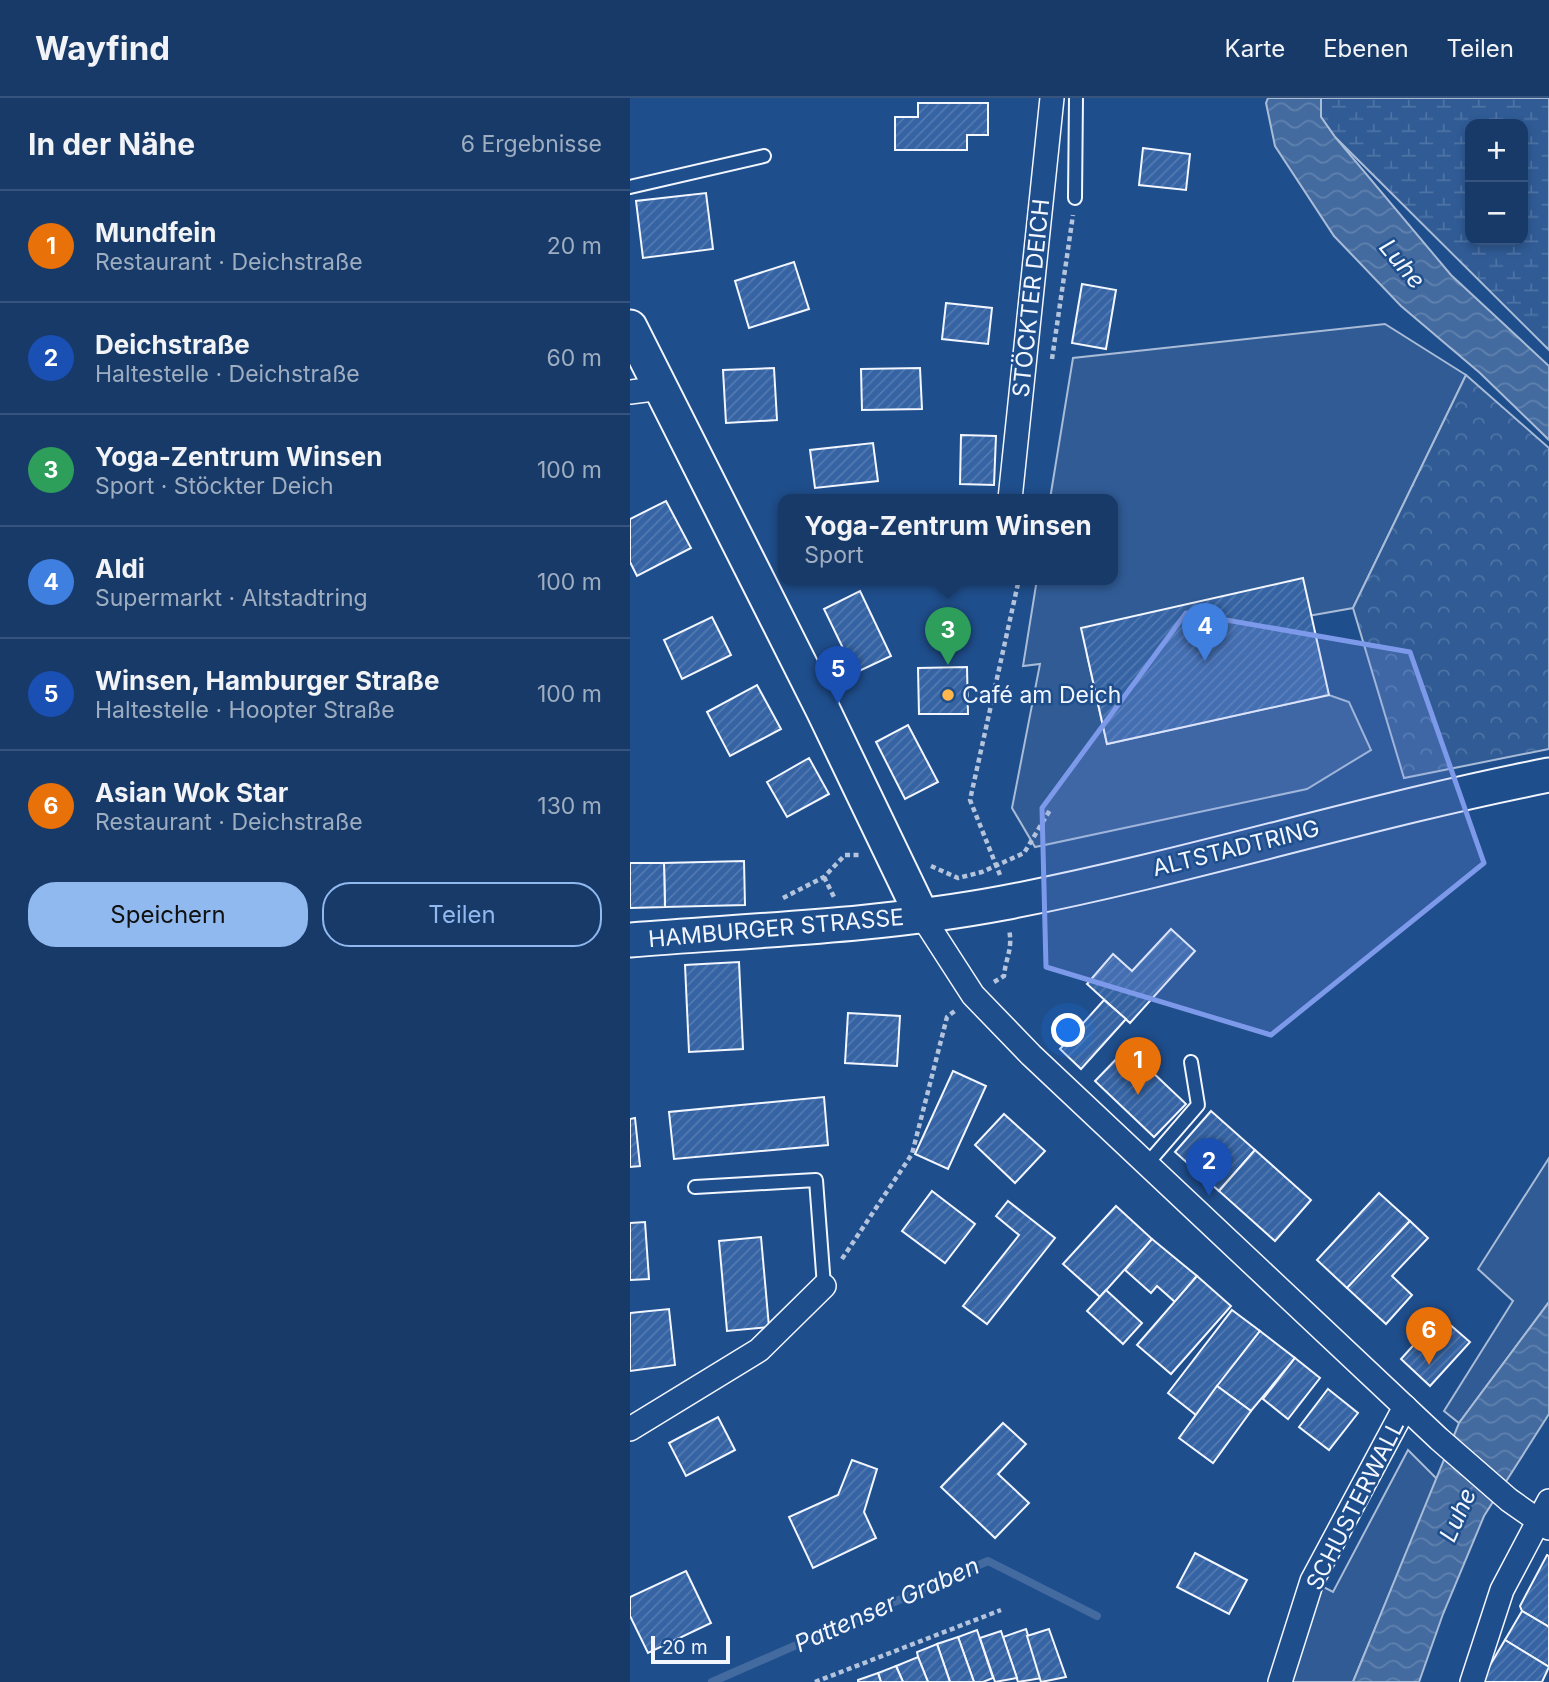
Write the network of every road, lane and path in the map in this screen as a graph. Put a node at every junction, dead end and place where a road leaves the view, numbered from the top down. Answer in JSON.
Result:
{"nodes":[{"id":1,"x":1052,"y":98,"type":"edge"},
{"id":2,"x":1076,"y":98,"type":"edge"},
{"id":3,"x":764,"y":156,"type":"dead end"},
{"id":4,"x":630,"y":187,"type":"edge"},
{"id":5,"x":1075,"y":198,"type":"joint"},
{"id":6,"x":630,"y":327,"type":"edge"},
{"id":7,"x":1051,"y":362,"type":"dead end"},
{"id":8,"x":645,"y":390,"type":"edge"},
{"id":9,"x":1011,"y":494,"type":"edge"},
{"id":10,"x":1018,"y":585,"type":"edge"},
{"id":11,"x":1549,"y":775,"type":"edge"},
{"id":12,"x":1050,"y":810,"type":"dead end"},
{"id":13,"x":858,"y":855,"type":"dead end"},
{"id":14,"x":921,"y":858,"type":"dead end"},
{"id":15,"x":998,"y":864,"type":"junction"},
{"id":16,"x":779,"y":900,"type":"dead end"},
{"id":17,"x":1004,"y":902,"type":"junction"},
{"id":18,"x":922,"y":916,"type":"junction"},
{"id":19,"x":630,"y":940,"type":"edge"},
{"id":20,"x":973,"y":995,"type":"junction"},
{"id":21,"x":1191,"y":1062,"type":"dead end"},
{"id":22,"x":1147,"y":1164,"type":"junction"},
{"id":23,"x":695,"y":1187,"type":"dead end"},
{"id":24,"x":824,"y":1286,"type":"junction"},
{"id":25,"x":1405,"y":1407,"type":"junction"},
{"id":26,"x":630,"y":1429,"type":"edge"},
{"id":27,"x":1545,"y":1516,"type":"edge"},
{"id":28,"x":1001,"y":1610,"type":"dead end"},
{"id":29,"x":815,"y":1682,"type":"edge"},
{"id":30,"x":1280,"y":1682,"type":"edge"},
{"id":31,"x":1472,"y":1682,"type":"edge"}],
"edges":[{"from":1,"to":9,"type":"street","name":"STÖCKTER DEICH"},
{"from":2,"to":5,"type":"lane"},
{"from":3,"to":4,"type":"lane"},
{"from":5,"to":7,"type":"path"},
{"from":6,"to":8,"type":"main road"},
{"from":8,"to":18,"type":"main road"},
{"from":10,"to":15,"type":"path"},
{"from":11,"to":17,"type":"main road","name":"ALTSTADTRING"},
{"from":12,"to":15,"type":"path"},
{"from":13,"to":16,"type":"path"},
{"from":14,"to":15,"type":"path"},
{"from":15,"to":17,"type":"path"},
{"from":17,"to":18,"type":"main road","name":"ALTSTADTRING"},
{"from":17,"to":20,"type":"path"},
{"from":18,"to":19,"type":"main road","name":"HAMBURGER STRASSE"},
{"from":18,"to":20,"type":"street"},
{"from":20,"to":22,"type":"street"},
{"from":20,"to":24,"type":"path"},
{"from":21,"to":22,"type":"lane"},
{"from":22,"to":25,"type":"street"},
{"from":23,"to":24,"type":"lane"},
{"from":24,"to":26,"type":"street"},
{"from":25,"to":27,"type":"street"},
{"from":25,"to":30,"type":"street","name":"SCHUSTERWALL"},
{"from":27,"to":31,"type":"street"},
{"from":28,"to":29,"type":"path"}]}
